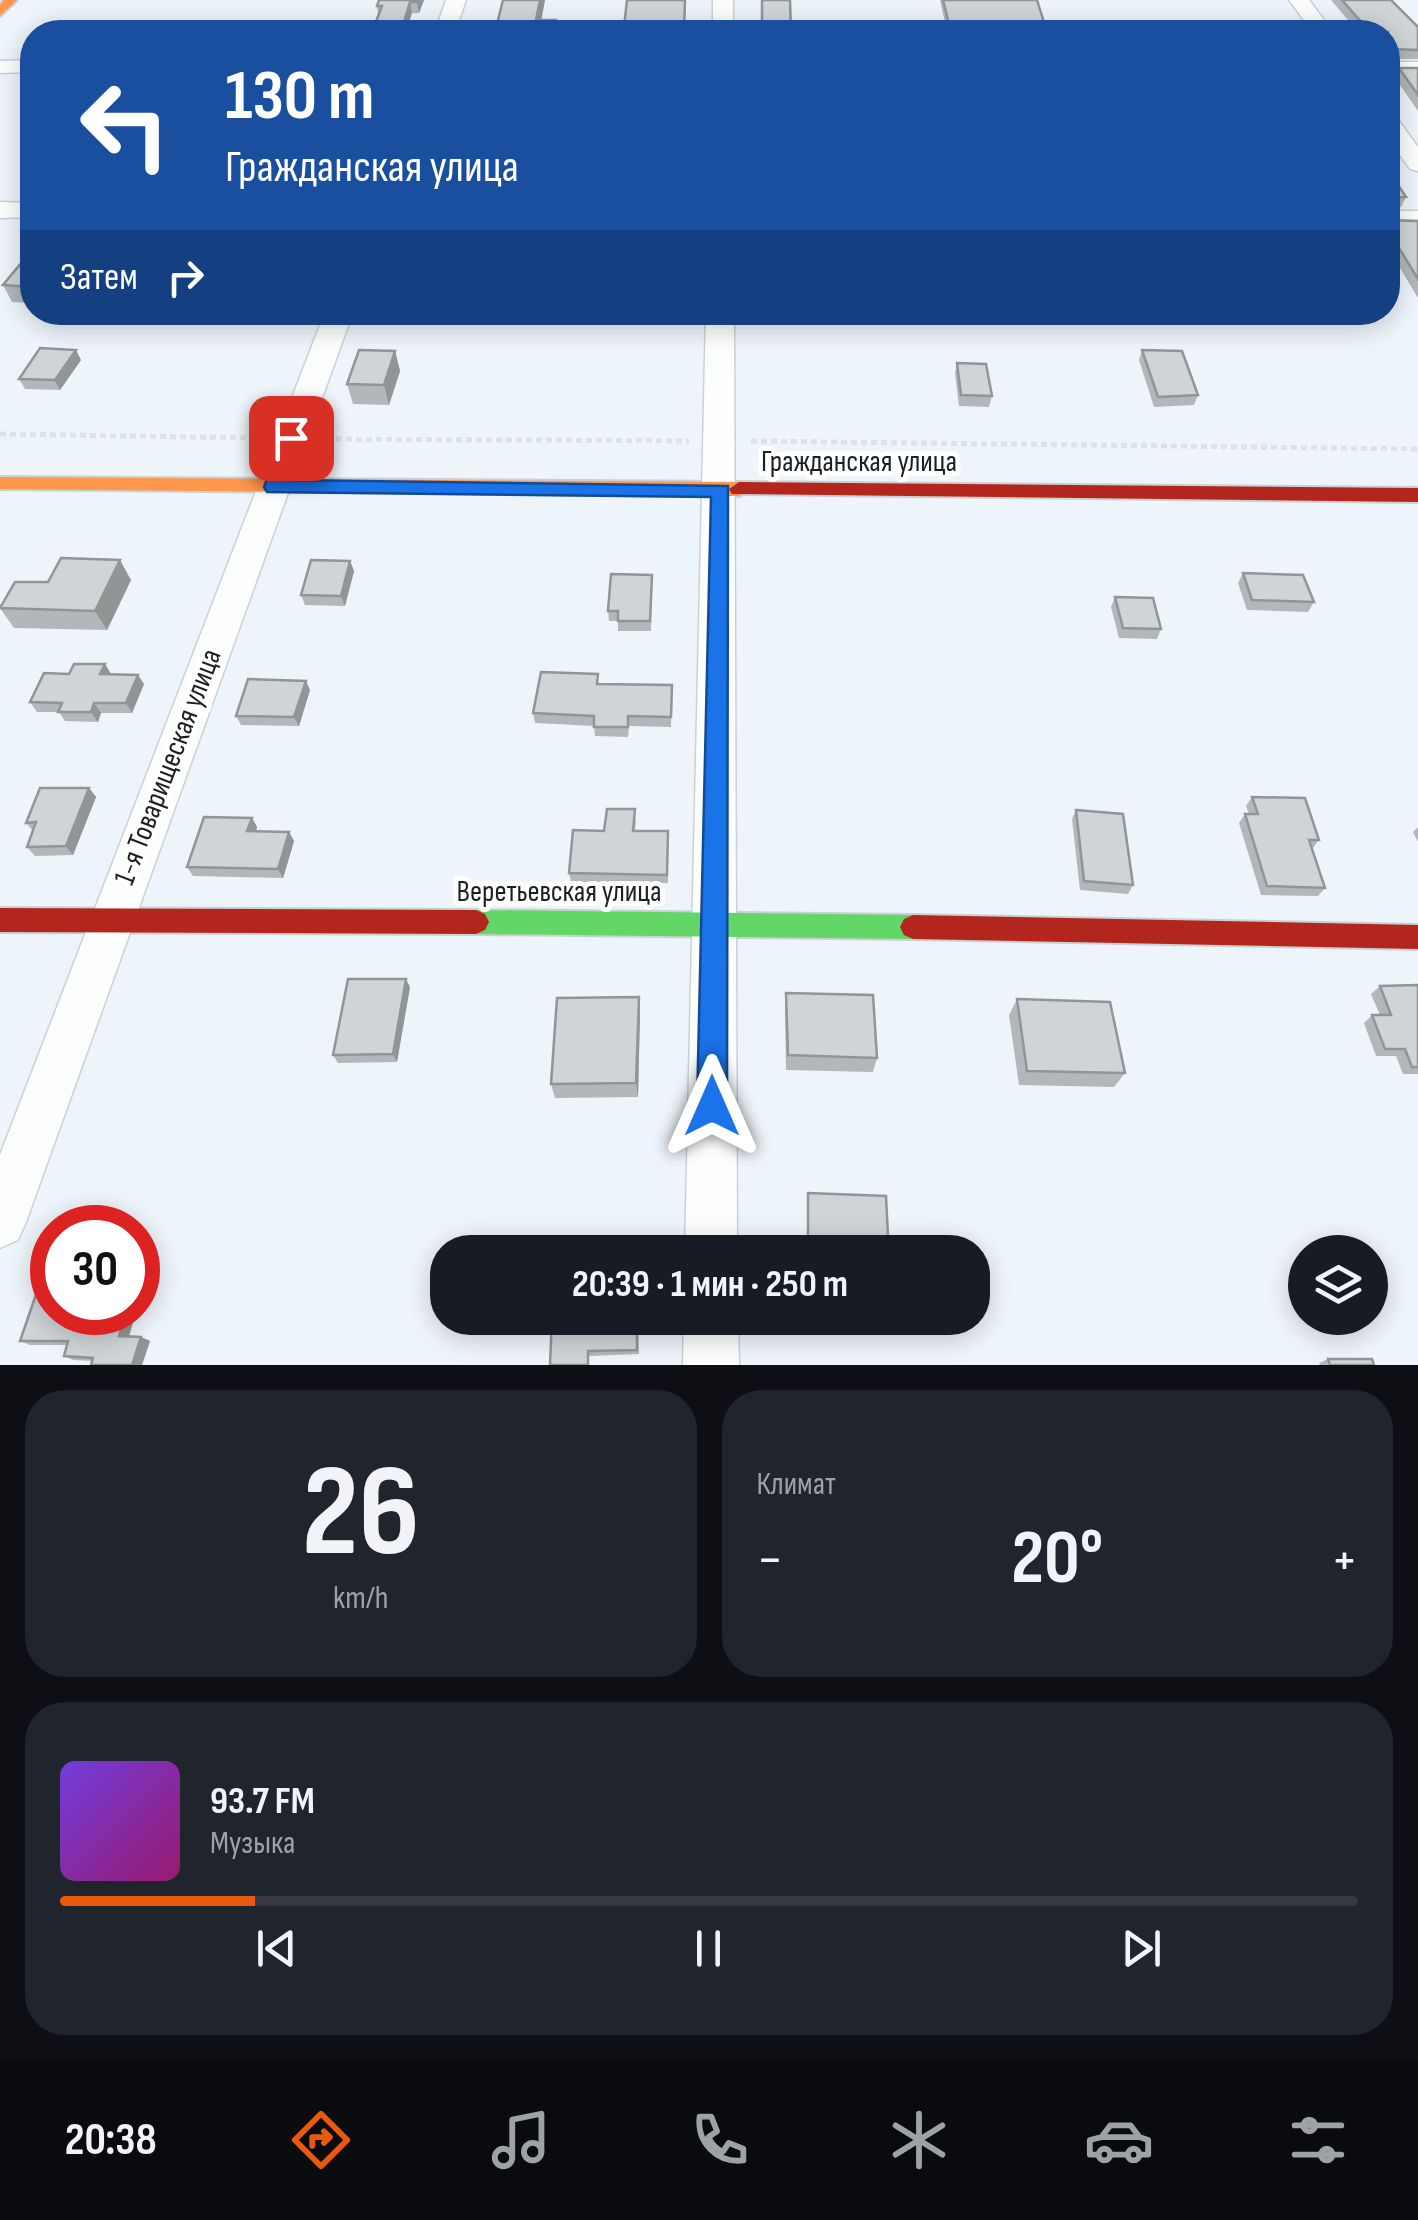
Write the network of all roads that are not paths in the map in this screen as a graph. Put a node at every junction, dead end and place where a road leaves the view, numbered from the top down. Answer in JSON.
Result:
{"nodes":[{"id":1,"x":10,"y":0,"type":"edge"},
{"id":2,"x":0,"y":12,"type":"edge"},
{"id":3,"x":1400,"y":139,"type":"edge"},
{"id":4,"x":1418,"y":164,"type":"edge"},
{"id":5,"x":334,"y":325,"type":"edge"},
{"id":6,"x":720,"y":325,"type":"edge"},
{"id":7,"x":0,"y":483,"type":"edge"},
{"id":8,"x":274,"y":487,"type":"junction"},
{"id":9,"x":721,"y":491,"type":"junction"},
{"id":10,"x":1418,"y":495,"type":"edge"},
{"id":11,"x":0,"y":920,"type":"edge"},
{"id":12,"x":111,"y":920,"type":"junction"},
{"id":13,"x":713,"y":922,"type":"junction"},
{"id":14,"x":1418,"y":937,"type":"edge"},
{"id":15,"x":0,"y":1222,"type":"edge"},
{"id":16,"x":711,"y":1235,"type":"edge"},
{"id":17,"x":711,"y":1335,"type":"edge"},
{"id":18,"x":710,"y":1365,"type":"edge"}],
"edges":[{"from":1,"to":2,"type":"main road"},
{"from":3,"to":4,"type":"street"},
{"from":5,"to":8,"type":"street","name":"1-я Товарищеская улица"},
{"from":6,"to":9,"type":"street"},
{"from":7,"to":8,"type":"main road","name":"Гражданская улица"},
{"from":8,"to":9,"type":"main road","name":"Гражданская улица"},
{"from":8,"to":12,"type":"street","name":"1-я Товарищеская улица"},
{"from":9,"to":10,"type":"main road","name":"Гражданская улица"},
{"from":9,"to":13,"type":"street"},
{"from":11,"to":12,"type":"main road","name":"Веретьевская улица"},
{"from":12,"to":13,"type":"main road","name":"Веретьевская улица"},
{"from":12,"to":15,"type":"street","name":"1-я Товарищеская улица"},
{"from":13,"to":14,"type":"main road","name":"Веретьевская улица"},
{"from":13,"to":16,"type":"street"},
{"from":17,"to":18,"type":"street"}]}
